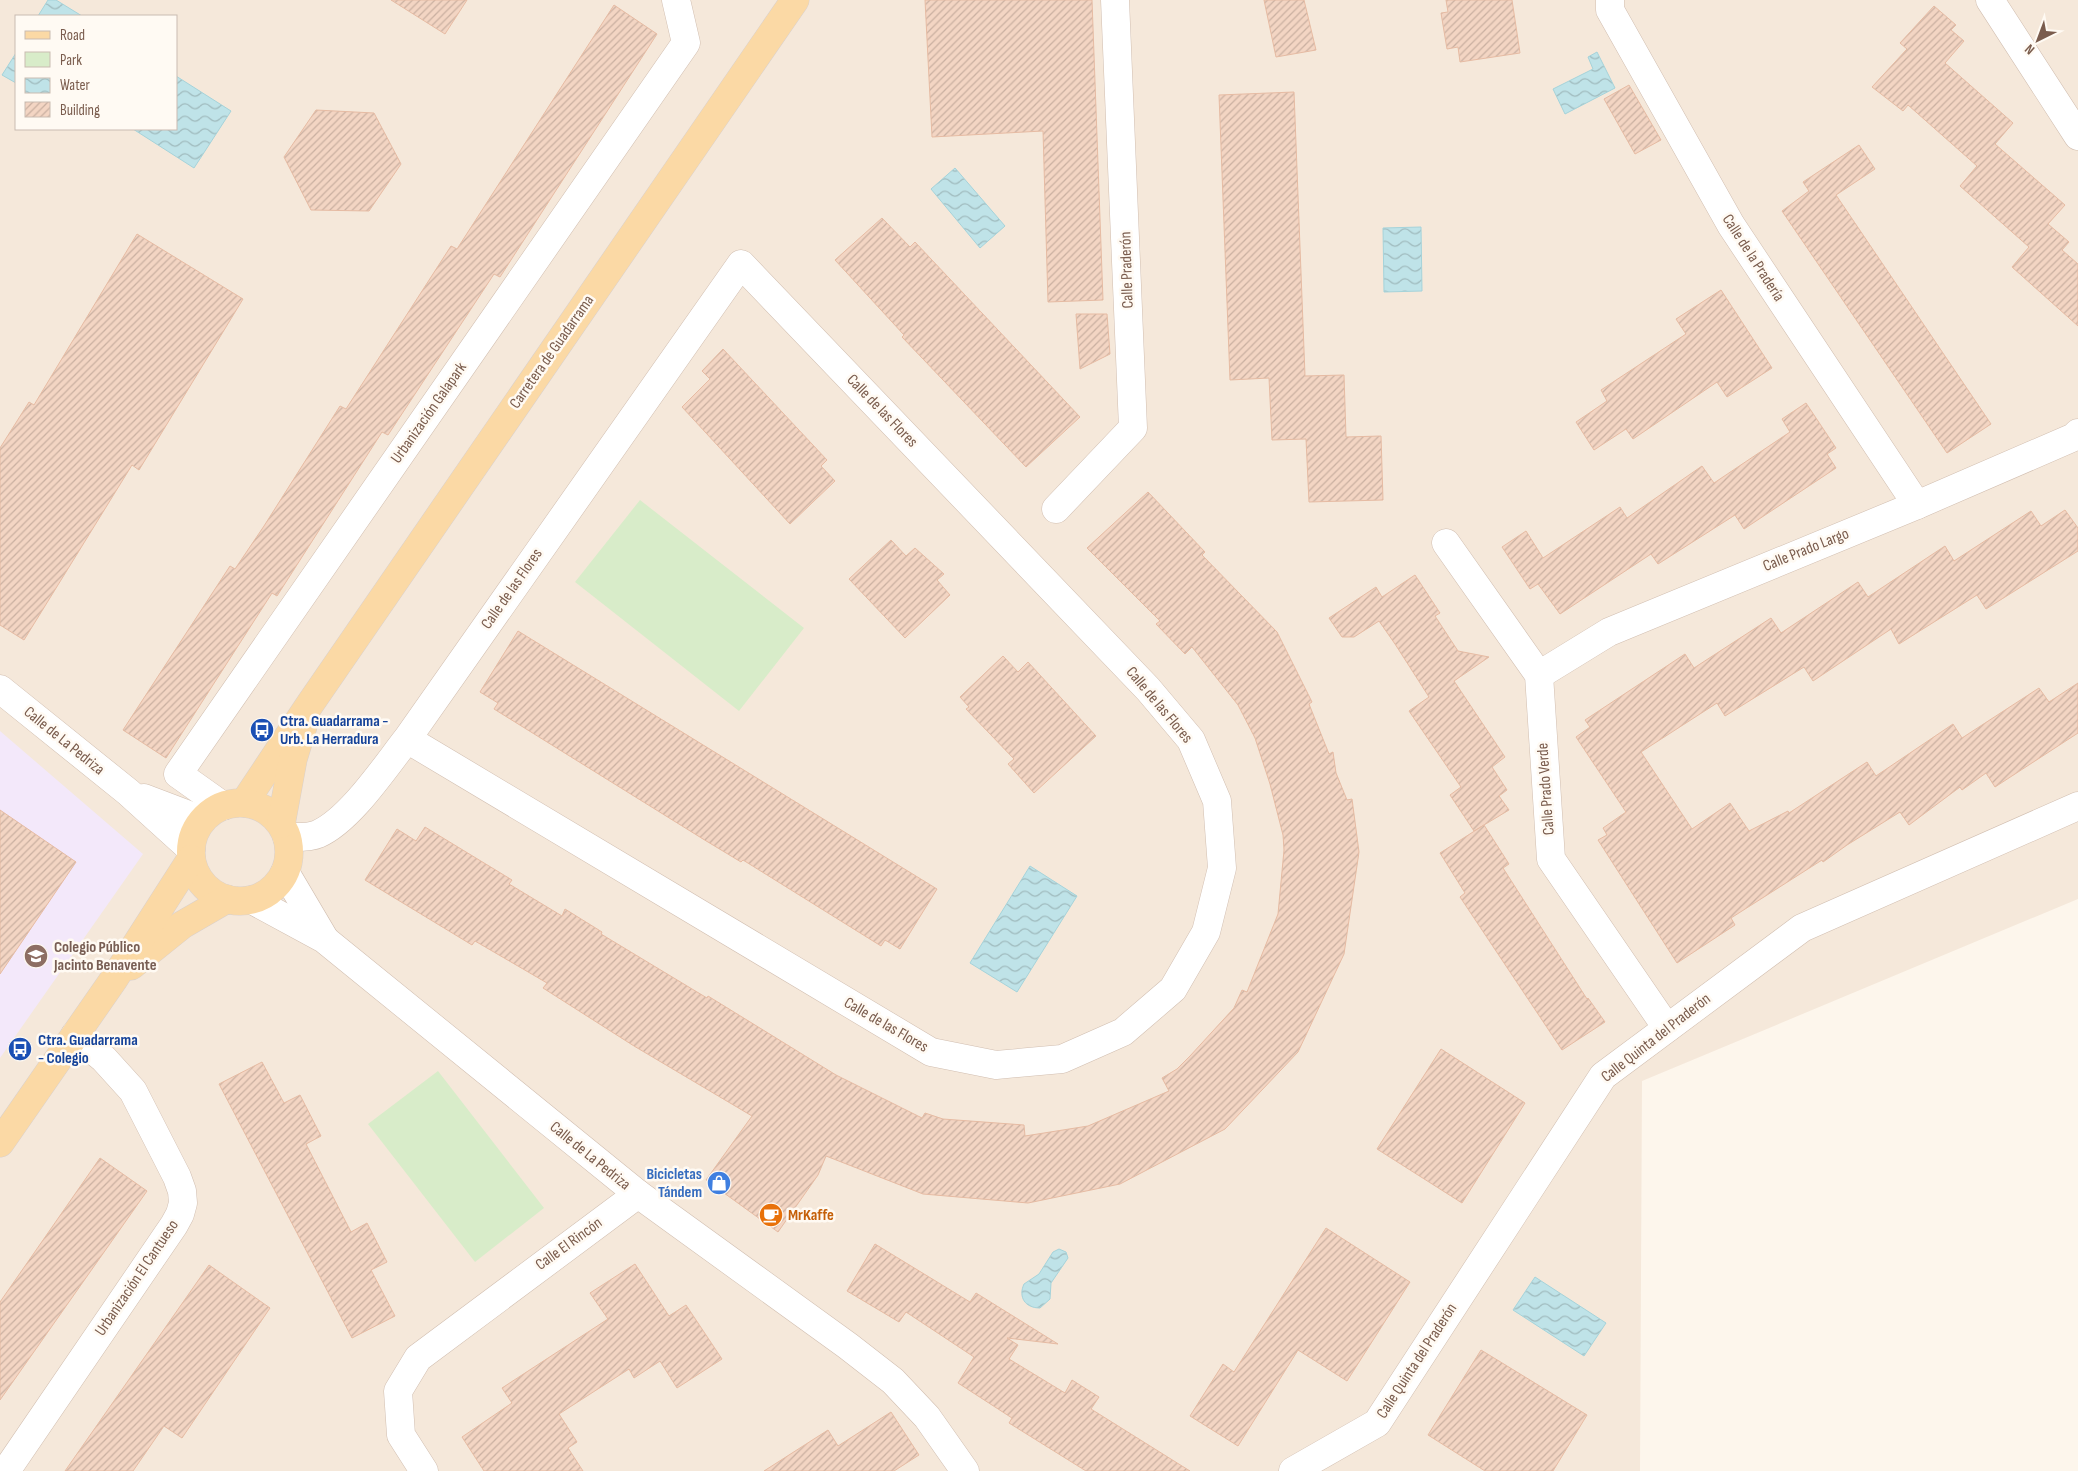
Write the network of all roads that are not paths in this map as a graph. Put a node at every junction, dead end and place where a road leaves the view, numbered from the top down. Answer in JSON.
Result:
{"nodes":[{"id":1,"x":676,"y":0,"type":"edge"},
{"id":2,"x":795,"y":0,"type":"edge"},
{"id":3,"x":1115,"y":0,"type":"edge"},
{"id":4,"x":1610,"y":0,"type":"edge"},
{"id":5,"x":1990,"y":0,"type":"edge"},
{"id":6,"x":2078,"y":136,"type":"edge"},
{"id":7,"x":2078,"y":433,"type":"edge"},
{"id":8,"x":1917,"y":505,"type":"junction"},
{"id":9,"x":1056,"y":509,"type":"dead end"},
{"id":10,"x":1446,"y":543,"type":"dead end"},
{"id":11,"x":1538,"y":675,"type":"junction"},
{"id":12,"x":0,"y":689,"type":"edge"},
{"id":13,"x":310,"y":704,"type":"junction"},
{"id":14,"x":407,"y":739,"type":"junction"},
{"id":15,"x":128,"y":792,"type":"junction"},
{"id":16,"x":2078,"y":806,"type":"edge"},
{"id":17,"x":223,"y":810,"type":"junction"},
{"id":18,"x":284,"y":831,"type":"junction"},
{"id":19,"x":191,"y":854,"type":"junction"},
{"id":20,"x":285,"y":872,"type":"junction"},
{"id":21,"x":240,"y":899,"type":"junction"},
{"id":22,"x":324,"y":939,"type":"junction"},
{"id":23,"x":114,"y":979,"type":"junction"},
{"id":24,"x":1667,"y":1028,"type":"junction"},
{"id":25,"x":75,"y":1035,"type":"junction"},
{"id":26,"x":0,"y":1143,"type":"edge"},
{"id":27,"x":638,"y":1194,"type":"junction"},
{"id":28,"x":6,"y":1471,"type":"edge"},
{"id":29,"x":424,"y":1471,"type":"edge"},
{"id":30,"x":965,"y":1471,"type":"edge"},
{"id":31,"x":1293,"y":1471,"type":"edge"}],
"edges":[{"from":1,"to":17,"type":"street","name":"Urbanización Galapark"},
{"from":2,"to":13,"type":"main road","name":"Carretera de Guadarrama"},
{"from":3,"to":9,"type":"street","name":"Calle Praderón"},
{"from":4,"to":8,"type":"street","name":"Calle de la Pradería"},
{"from":5,"to":6,"type":"street"},
{"from":7,"to":8,"type":"street","name":"Calle Prado Largo"},
{"from":8,"to":11,"type":"street","name":"Calle Prado Largo"},
{"from":10,"to":11,"type":"street"},
{"from":11,"to":24,"type":"street","name":"Calle Prado Verde"},
{"from":12,"to":15,"type":"street","name":"Calle de La Pedriza"},
{"from":13,"to":17,"type":"main road","name":"Carretera de Guadarrama"},
{"from":13,"to":18,"type":"main road","name":"Carretera de Guadarrama"},
{"from":14,"to":14,"type":"street","name":"Calle de las Flores"},
{"from":14,"to":18,"type":"street","name":"Calle de las Flores"},
{"from":15,"to":17,"type":"street","name":"Calle de La Pedriza"},
{"from":15,"to":19,"type":"street","name":"Calle de La Pedriza"},
{"from":16,"to":24,"type":"street","name":"Calle Quinta del Praderón"},
{"from":17,"to":18,"type":"main road"},
{"from":17,"to":19,"type":"main road"},
{"from":18,"to":20,"type":"main road"},
{"from":19,"to":21,"type":"main road"},
{"from":19,"to":23,"type":"main road"},
{"from":20,"to":21,"type":"main road"},
{"from":20,"to":22,"type":"street","name":"Calle de La Pedriza"},
{"from":21,"to":22,"type":"street","name":"Calle de La Pedriza"},
{"from":21,"to":23,"type":"main road"},
{"from":22,"to":27,"type":"street","name":"Calle de La Pedriza"},
{"from":23,"to":25,"type":"main road"},
{"from":24,"to":31,"type":"street","name":"Calle Quinta del Praderón"},
{"from":25,"to":26,"type":"main road"},
{"from":25,"to":28,"type":"street","name":"Urbanización El Cantueso"},
{"from":27,"to":29,"type":"street","name":"Calle El Rincón"},
{"from":27,"to":30,"type":"street","name":"Calle de La Pedriza"}]}
